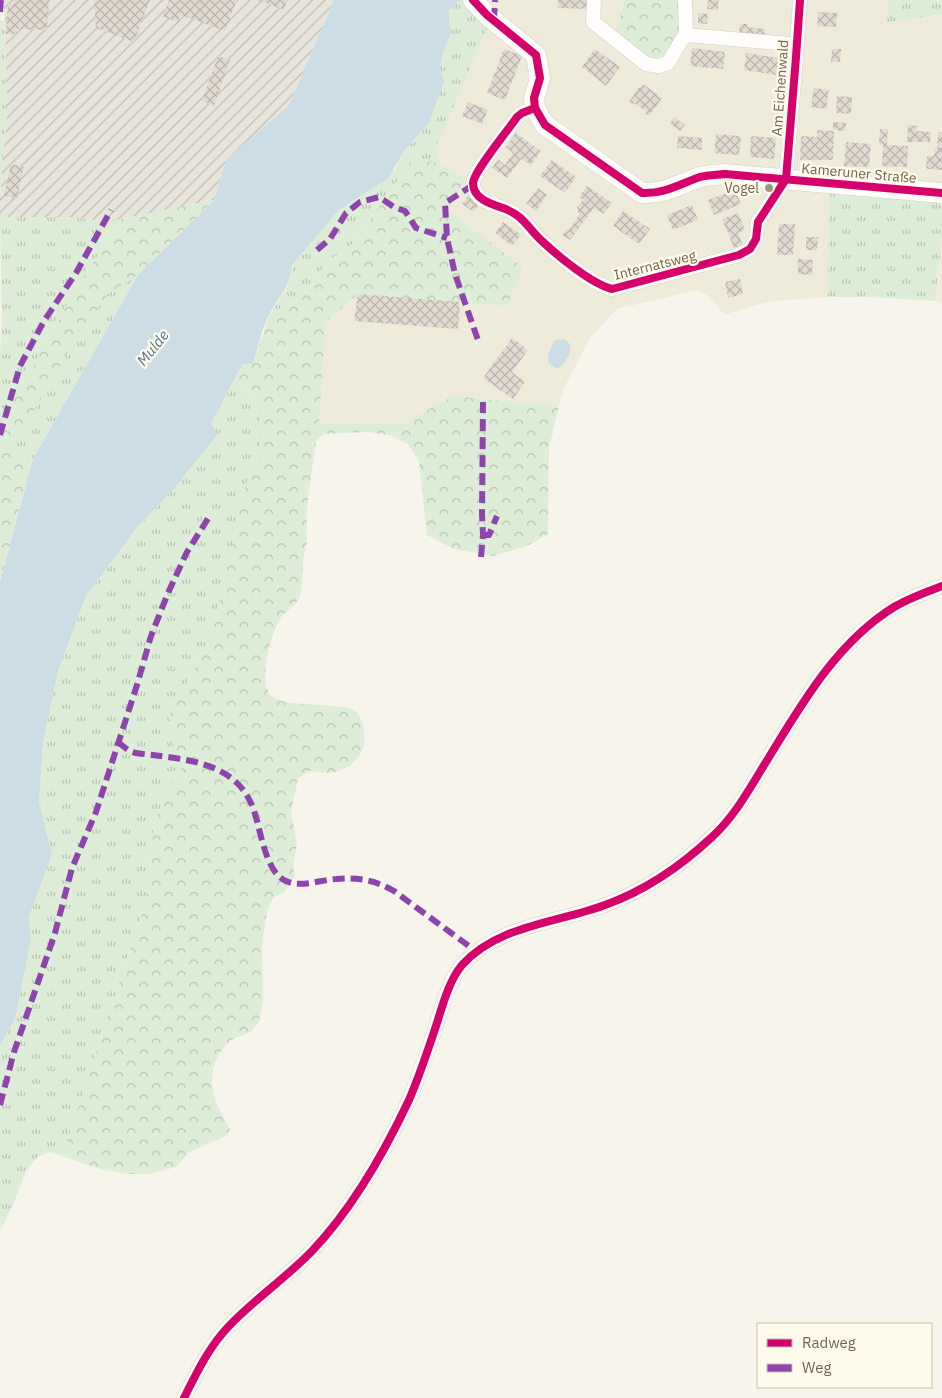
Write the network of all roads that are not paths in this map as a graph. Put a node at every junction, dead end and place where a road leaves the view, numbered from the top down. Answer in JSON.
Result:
{"nodes":[{"id":1,"x":473,"y":0,"type":"edge"},
{"id":2,"x":594,"y":0,"type":"edge"},
{"id":3,"x":685,"y":0,"type":"edge"},
{"id":4,"x":800,"y":0,"type":"edge"},
{"id":5,"x":686,"y":35,"type":"junction"},
{"id":6,"x":796,"y":48,"type":"junction"},
{"id":7,"x":534,"y":108,"type":"junction"},
{"id":8,"x":786,"y":179,"type":"junction"},
{"id":9,"x":942,"y":193,"type":"edge"},
{"id":10,"x":942,"y":586,"type":"edge"},
{"id":11,"x":184,"y":1398,"type":"edge"}],
"edges":[{"from":1,"to":7,"type":"street"},
{"from":2,"to":5,"type":"street"},
{"from":3,"to":5,"type":"street"},
{"from":4,"to":6,"type":"street","name":"Am Eichenwald"},
{"from":5,"to":6,"type":"street","name":"Am Eichenwald"},
{"from":6,"to":8,"type":"street","name":"Am Eichenwald"},
{"from":7,"to":8,"type":"street","name":"Kameruner Straße"},
{"from":7,"to":8,"type":"street","name":"Internatsweg"},
{"from":8,"to":9,"type":"street","name":"Kameruner Straße"},
{"from":10,"to":11,"type":"street"}]}
